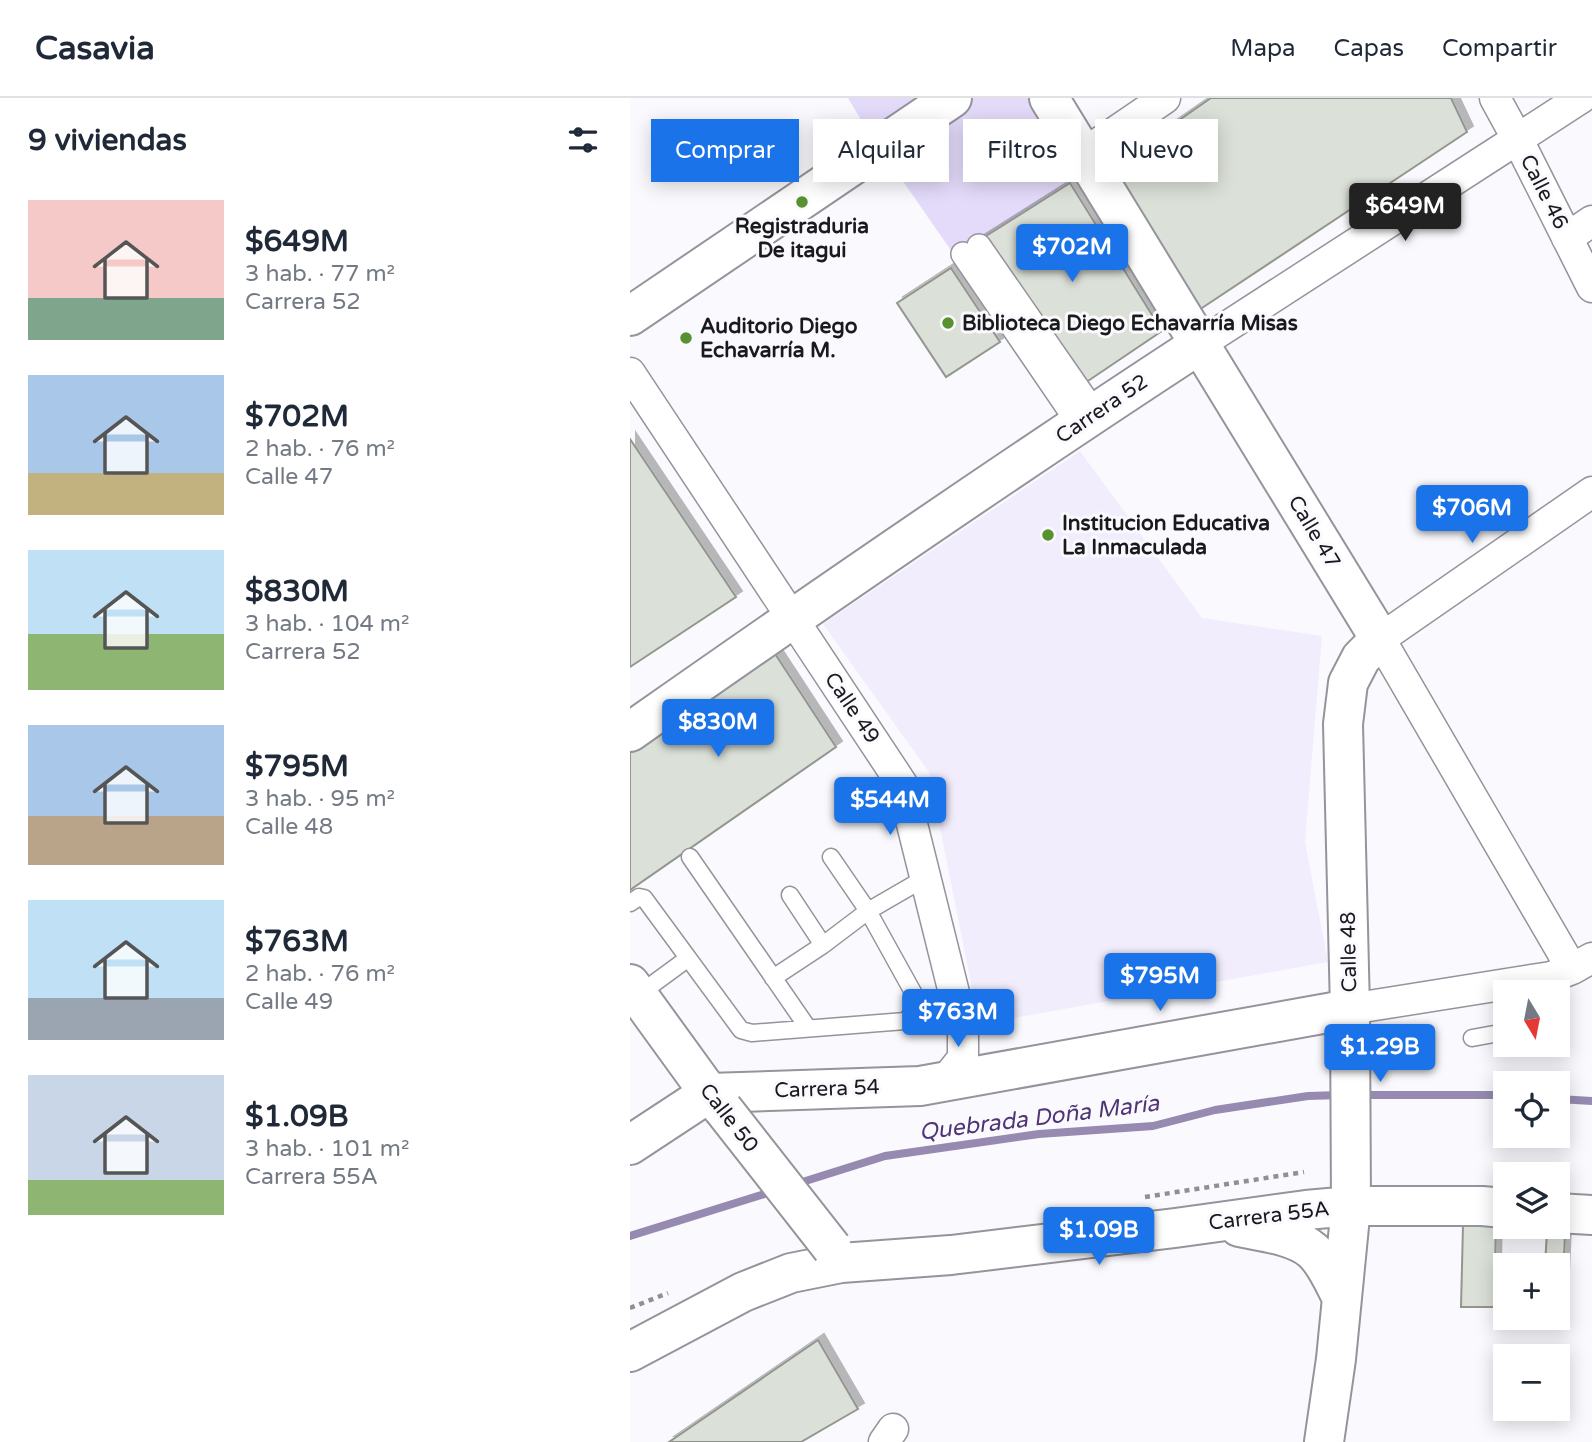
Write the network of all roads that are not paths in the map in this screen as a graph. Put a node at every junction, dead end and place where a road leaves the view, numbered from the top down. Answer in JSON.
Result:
{"nodes":[{"id":1,"x":952,"y":98,"type":"edge"},
{"id":2,"x":1049,"y":98,"type":"edge"},
{"id":3,"x":1165,"y":98,"type":"edge"},
{"id":4,"x":1495,"y":98,"type":"edge"},
{"id":5,"x":1581,"y":98,"type":"edge"},
{"id":6,"x":1518,"y":140,"type":"junction"},
{"id":7,"x":1083,"y":154,"type":"junction"},
{"id":8,"x":1592,"y":222,"type":"edge"},
{"id":9,"x":1567,"y":238,"type":"junction"},
{"id":10,"x":971,"y":250,"type":"dead end"},
{"id":11,"x":1592,"y":287,"type":"edge"},
{"id":12,"x":630,"y":316,"type":"edge"},
{"id":13,"x":1200,"y":344,"type":"junction"},
{"id":14,"x":630,"y":373,"type":"edge"},
{"id":15,"x":1087,"y":418,"type":"junction"},
{"id":16,"x":1592,"y":492,"type":"edge"},
{"id":17,"x":791,"y":618,"type":"junction"},
{"id":18,"x":1380,"y":639,"type":"junction"},
{"id":19,"x":630,"y":732,"type":"edge"},
{"id":20,"x":690,"y":857,"type":"dead end"},
{"id":21,"x":831,"y":857,"type":"dead end"},
{"id":22,"x":925,"y":878,"type":"junction"},
{"id":23,"x":790,"y":895,"type":"dead end"},
{"id":24,"x":637,"y":900,"type":"edge"},
{"id":25,"x":868,"y":911,"type":"junction"},
{"id":26,"x":823,"y":945,"type":"junction"},
{"id":27,"x":687,"y":958,"type":"junction"},
{"id":28,"x":773,"y":978,"type":"junction"},
{"id":29,"x":1566,"y":979,"type":"edge"},
{"id":30,"x":634,"y":990,"type":"edge"},
{"id":31,"x":1350,"y":1025,"type":"junction"},
{"id":32,"x":808,"y":1028,"type":"junction"},
{"id":33,"x":1493,"y":1034,"type":"edge"},
{"id":34,"x":1472,"y":1038,"type":"dead end"},
{"id":35,"x":945,"y":1081,"type":"junction"},
{"id":36,"x":716,"y":1101,"type":"junction"},
{"id":37,"x":630,"y":1145,"type":"edge"},
{"id":38,"x":1351,"y":1206,"type":"junction"},
{"id":39,"x":1493,"y":1207,"type":"edge"},
{"id":40,"x":1570,"y":1214,"type":"edge"},
{"id":41,"x":1592,"y":1215,"type":"edge"},
{"id":42,"x":1215,"y":1222,"type":"junction"},
{"id":43,"x":836,"y":1256,"type":"junction"},
{"id":44,"x":1342,"y":1298,"type":"junction"},
{"id":45,"x":630,"y":1352,"type":"edge"},
{"id":46,"x":1324,"y":1442,"type":"edge"}],
"edges":[{"from":1,"to":12,"type":"street"},
{"from":2,"to":7,"type":"street","name":"Calle 47"},
{"from":3,"to":7,"type":"street"},
{"from":4,"to":6,"type":"street","name":"Calle 46"},
{"from":5,"to":6,"type":"street","name":"Carrera 52"},
{"from":6,"to":9,"type":"street","name":"Calle 46"},
{"from":6,"to":13,"type":"street","name":"Carrera 52"},
{"from":7,"to":13,"type":"street","name":"Calle 47"},
{"from":8,"to":9,"type":"street"},
{"from":9,"to":11,"type":"street","name":"Calle 46"},
{"from":10,"to":15,"type":"street"},
{"from":13,"to":15,"type":"street","name":"Carrera 52"},
{"from":13,"to":18,"type":"street","name":"Calle 47"},
{"from":14,"to":17,"type":"street","name":"Calle 49"},
{"from":15,"to":17,"type":"street","name":"Carrera 52"},
{"from":16,"to":18,"type":"street"},
{"from":17,"to":19,"type":"street","name":"Carrera 52"},
{"from":17,"to":22,"type":"street","name":"Calle 49"},
{"from":18,"to":29,"type":"street","name":"Calle 47"},
{"from":18,"to":31,"type":"street","name":"Calle 48"},
{"from":20,"to":28,"type":"lane"},
{"from":21,"to":25,"type":"lane"},
{"from":22,"to":25,"type":"lane"},
{"from":22,"to":35,"type":"street","name":"Calle 49"},
{"from":23,"to":26,"type":"lane"},
{"from":24,"to":27,"type":"lane"},
{"from":25,"to":26,"type":"lane"},
{"from":25,"to":32,"type":"lane"},
{"from":26,"to":28,"type":"lane"},
{"from":27,"to":30,"type":"lane"},
{"from":27,"to":32,"type":"lane"},
{"from":28,"to":32,"type":"lane"},
{"from":29,"to":31,"type":"street"},
{"from":30,"to":36,"type":"street","name":"Calle 50"},
{"from":31,"to":35,"type":"street","name":"Carrera 54"},
{"from":31,"to":38,"type":"street","name":"Calle 48"},
{"from":33,"to":34,"type":"lane"},
{"from":35,"to":36,"type":"street","name":"Carrera 54"},
{"from":36,"to":37,"type":"street"},
{"from":36,"to":43,"type":"street","name":"Calle 50","bridge":true},
{"from":38,"to":39,"type":"street","name":"Carrera 55A"},
{"from":38,"to":42,"type":"street","name":"Carrera 55A"},
{"from":38,"to":44,"type":"street","name":"Calle 48"},
{"from":40,"to":41,"type":"street"},
{"from":42,"to":43,"type":"street","name":"Carrera 55A"},
{"from":42,"to":44,"type":"street"},
{"from":43,"to":45,"type":"street","name":"Carrera 55A"},
{"from":44,"to":46,"type":"street","name":"Calle 48"}]}
